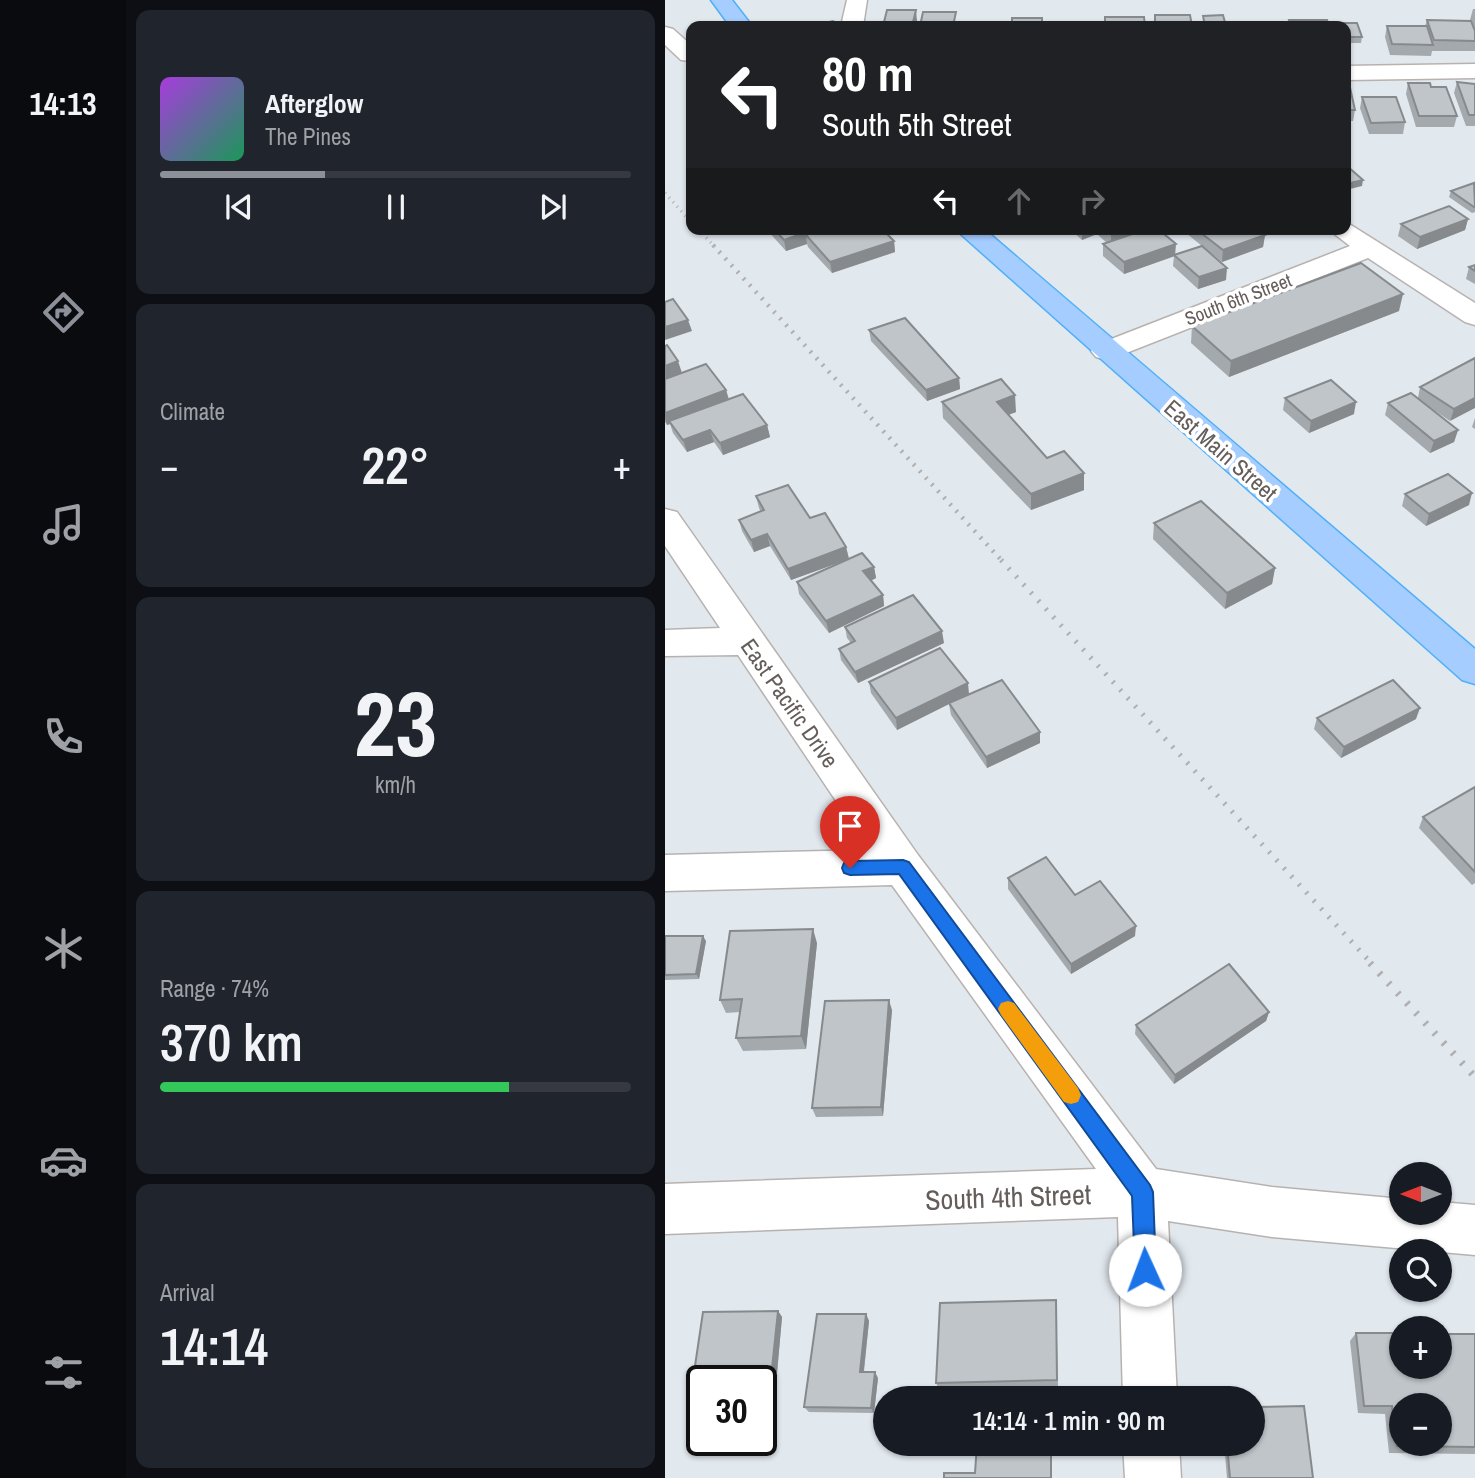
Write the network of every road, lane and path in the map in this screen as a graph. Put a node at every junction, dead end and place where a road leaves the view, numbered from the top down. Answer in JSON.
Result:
{"nodes":[{"id":1,"x":721,"y":0,"type":"edge"},
{"id":2,"x":857,"y":0,"type":"edge"},
{"id":3,"x":732,"y":21,"type":"edge"},
{"id":4,"x":853,"y":21,"type":"edge"},
{"id":5,"x":1475,"y":71,"type":"edge"},
{"id":6,"x":1351,"y":73,"type":"edge"},
{"id":7,"x":975,"y":235,"type":"edge"},
{"id":8,"x":1350,"y":235,"type":"edge"},
{"id":9,"x":1370,"y":248,"type":"junction"},
{"id":10,"x":1475,"y":316,"type":"edge"},
{"id":11,"x":1106,"y":351,"type":"junction"},
{"id":12,"x":665,"y":520,"type":"edge"},
{"id":13,"x":747,"y":641,"type":"junction"},
{"id":14,"x":665,"y":643,"type":"edge"},
{"id":15,"x":1475,"y":670,"type":"edge"},
{"id":16,"x":903,"y":867,"type":"junction"},
{"id":17,"x":665,"y":873,"type":"edge"},
{"id":18,"x":1142,"y":1192,"type":"junction"},
{"id":19,"x":665,"y":1209,"type":"edge"},
{"id":20,"x":1475,"y":1230,"type":"edge"},
{"id":21,"x":1150,"y":1386,"type":"edge"},
{"id":22,"x":1152,"y":1456,"type":"edge"},
{"id":23,"x":1153,"y":1478,"type":"edge"}],
"edges":[{"from":1,"to":3,"type":"main road"},
{"from":2,"to":4,"type":"street"},
{"from":5,"to":6,"type":"street"},
{"from":7,"to":11,"type":"main road","name":"East Main Street"},
{"from":8,"to":9,"type":"street"},
{"from":9,"to":10,"type":"street"},
{"from":9,"to":11,"type":"street","name":"South 6th Street"},
{"from":11,"to":15,"type":"main road","name":"East Main Street"},
{"from":12,"to":13,"type":"street","name":"East Pacific Drive"},
{"from":13,"to":14,"type":"street"},
{"from":13,"to":16,"type":"street","name":"East Pacific Drive"},
{"from":16,"to":17,"type":"street"},
{"from":16,"to":18,"type":"street","name":"East Pacific Drive"},
{"from":18,"to":19,"type":"street","name":"South 4th Street"},
{"from":18,"to":20,"type":"street","name":"South 4th Street"},
{"from":18,"to":21,"type":"street"},
{"from":22,"to":23,"type":"street"}]}
